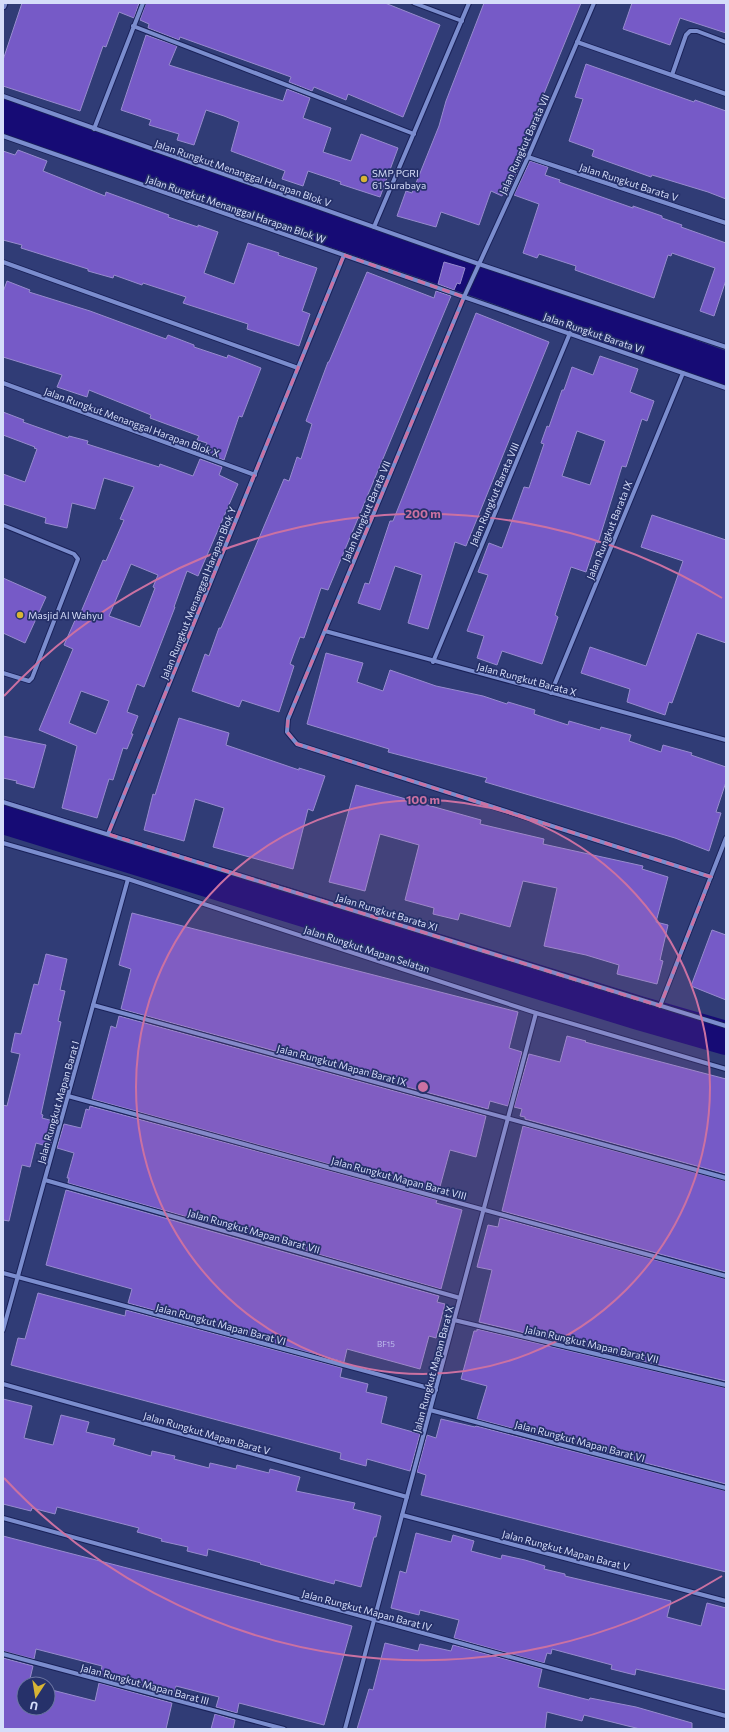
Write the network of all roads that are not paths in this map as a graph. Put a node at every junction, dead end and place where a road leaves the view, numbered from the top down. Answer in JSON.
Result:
{"nodes":[{"id":1,"x":4,"y":3,"type":"edge"},
{"id":2,"x":143,"y":3,"type":"edge"},
{"id":3,"x":414,"y":3,"type":"edge"},
{"id":4,"x":469,"y":3,"type":"edge"},
{"id":5,"x":594,"y":3,"type":"edge"},
{"id":6,"x":3,"y":6,"type":"edge"},
{"id":7,"x":462,"y":21,"type":"junction"},
{"id":8,"x":133,"y":26,"type":"junction"},
{"id":9,"x":577,"y":42,"type":"junction"},
{"id":10,"x":726,"y":42,"type":"edge"},
{"id":11,"x":672,"y":75,"type":"junction"},
{"id":12,"x":726,"y":94,"type":"edge"},
{"id":13,"x":3,"y":96,"type":"edge"},
{"id":14,"x":94,"y":129,"type":"junction"},
{"id":15,"x":414,"y":134,"type":"junction"},
{"id":16,"x":3,"y":136,"type":"edge"},
{"id":17,"x":528,"y":157,"type":"junction"},
{"id":18,"x":726,"y":223,"type":"edge"},
{"id":19,"x":374,"y":227,"type":"junction"},
{"id":20,"x":344,"y":255,"type":"junction"},
{"id":21,"x":3,"y":262,"type":"edge"},
{"id":22,"x":479,"y":264,"type":"junction"},
{"id":23,"x":464,"y":297,"type":"junction"},
{"id":24,"x":570,"y":333,"type":"junction"},
{"id":25,"x":726,"y":347,"type":"edge"},
{"id":26,"x":298,"y":368,"type":"junction"},
{"id":27,"x":683,"y":373,"type":"junction"},
{"id":28,"x":3,"y":384,"type":"edge"},
{"id":29,"x":726,"y":388,"type":"edge"},
{"id":30,"x":255,"y":475,"type":"junction"},
{"id":31,"x":3,"y":525,"type":"edge"},
{"id":32,"x":325,"y":631,"type":"junction"},
{"id":33,"x":433,"y":662,"type":"junction"},
{"id":34,"x":3,"y":673,"type":"edge"},
{"id":35,"x":551,"y":693,"type":"junction"},
{"id":36,"x":726,"y":740,"type":"edge"},
{"id":37,"x":3,"y":802,"type":"edge"},
{"id":38,"x":108,"y":834,"type":"junction"},
{"id":39,"x":726,"y":838,"type":"edge"},
{"id":40,"x":3,"y":843,"type":"edge"},
{"id":41,"x":710,"y":878,"type":"junction"},
{"id":42,"x":128,"y":879,"type":"junction"},
{"id":43,"x":93,"y":1005,"type":"junction"},
{"id":44,"x":660,"y":1006,"type":"junction"},
{"id":45,"x":536,"y":1013,"type":"junction"},
{"id":46,"x":726,"y":1026,"type":"edge"},
{"id":47,"x":726,"y":1069,"type":"edge"},
{"id":48,"x":68,"y":1096,"type":"junction"},
{"id":49,"x":508,"y":1119,"type":"junction"},
{"id":50,"x":726,"y":1178,"type":"edge"},
{"id":51,"x":45,"y":1180,"type":"junction"},
{"id":52,"x":484,"y":1210,"type":"junction"},
{"id":53,"x":3,"y":1273,"type":"edge"},
{"id":54,"x":726,"y":1276,"type":"edge"},
{"id":55,"x":18,"y":1277,"type":"junction"},
{"id":56,"x":460,"y":1298,"type":"junction"},
{"id":57,"x":454,"y":1320,"type":"junction"},
{"id":58,"x":3,"y":1330,"type":"edge"},
{"id":59,"x":3,"y":1384,"type":"edge"},
{"id":60,"x":726,"y":1385,"type":"edge"},
{"id":61,"x":436,"y":1390,"type":"junction"},
{"id":62,"x":430,"y":1410,"type":"junction"},
{"id":63,"x":726,"y":1488,"type":"edge"},
{"id":64,"x":407,"y":1497,"type":"junction"},
{"id":65,"x":402,"y":1515,"type":"junction"},
{"id":66,"x":3,"y":1518,"type":"edge"},
{"id":67,"x":726,"y":1601,"type":"edge"},
{"id":68,"x":374,"y":1620,"type":"junction"},
{"id":69,"x":3,"y":1654,"type":"edge"},
{"id":70,"x":726,"y":1716,"type":"edge"},
{"id":71,"x":284,"y":1729,"type":"edge"},
{"id":72,"x":345,"y":1729,"type":"edge"}],
"edges":[{"from":1,"to":6,"type":"street"},
{"from":2,"to":8,"type":"street"},
{"from":3,"to":7,"type":"street"},
{"from":4,"to":7,"type":"street"},
{"from":5,"to":9,"type":"street","name":"Jalan Rungkut Barata VII"},
{"from":7,"to":15,"type":"street"},
{"from":8,"to":14,"type":"street"},
{"from":8,"to":15,"type":"street"},
{"from":9,"to":11,"type":"street"},
{"from":9,"to":17,"type":"street","name":"Jalan Rungkut Barata VII"},
{"from":10,"to":11,"type":"street"},
{"from":11,"to":12,"type":"street"},
{"from":13,"to":14,"type":"street","name":"Jalan Rungkut Menanggal Harapan Blok V"},
{"from":14,"to":19,"type":"street","name":"Jalan Rungkut Menanggal Harapan Blok V"},
{"from":15,"to":19,"type":"street"},
{"from":16,"to":20,"type":"street","name":"Jalan Rungkut Menanggal Harapan Blok W"},
{"from":17,"to":18,"type":"street","name":"Jalan Rungkut Barata V"},
{"from":17,"to":22,"type":"street","name":"Jalan Rungkut Barata VII"},
{"from":19,"to":22,"type":"street","name":"Jalan Rungkut Menanggal Harapan Blok V"},
{"from":20,"to":23,"type":"street","name":"Jalan Rungkut Menanggal Harapan Blok W"},
{"from":20,"to":26,"type":"street","name":"Jalan Rungkut Menanggal Harapan Blok Y"},
{"from":21,"to":26,"type":"street"},
{"from":22,"to":23,"type":"street","name":"Jalan Rungkut Barata VII"},
{"from":22,"to":25,"type":"street"},
{"from":23,"to":24,"type":"street","name":"Jalan Rungkut Barata VI"},
{"from":23,"to":32,"type":"street","name":"Jalan Rungkut Barata VII"},
{"from":24,"to":27,"type":"street","name":"Jalan Rungkut Barata VI"},
{"from":24,"to":33,"type":"street","name":"Jalan Rungkut Barata VIII"},
{"from":26,"to":30,"type":"street","name":"Jalan Rungkut Menanggal Harapan Blok Y"},
{"from":27,"to":29,"type":"street","name":"Jalan Rungkut Barata VI"},
{"from":27,"to":35,"type":"street","name":"Jalan Rungkut Barata IX"},
{"from":28,"to":30,"type":"street","name":"Jalan Rungkut Menanggal Harapan Blok X"},
{"from":30,"to":38,"type":"street","name":"Jalan Rungkut Menanggal Harapan Blok Y"},
{"from":31,"to":34,"type":"street"},
{"from":32,"to":33,"type":"street","name":"Jalan Rungkut Barata X"},
{"from":32,"to":41,"type":"street","name":"Jalan Rungkut Barata VII"},
{"from":33,"to":35,"type":"street","name":"Jalan Rungkut Barata X"},
{"from":35,"to":36,"type":"street","name":"Jalan Rungkut Barata X"},
{"from":37,"to":38,"type":"street"},
{"from":38,"to":44,"type":"street","name":"Jalan Rungkut Barata XI"},
{"from":39,"to":41,"type":"street"},
{"from":40,"to":42,"type":"street","name":"Jalan Rungkut Mapan Selatan"},
{"from":41,"to":44,"type":"street"},
{"from":42,"to":43,"type":"street","name":"Jalan Rungkut Mapan Barat I"},
{"from":42,"to":45,"type":"street","name":"Jalan Rungkut Mapan Selatan"},
{"from":43,"to":48,"type":"street","name":"Jalan Rungkut Mapan Barat I"},
{"from":43,"to":49,"type":"street","name":"Jalan Rungkut Mapan Barat IX"},
{"from":44,"to":46,"type":"street","name":"Jalan Rungkut Barata XI"},
{"from":45,"to":47,"type":"street","name":"Jalan Rungkut Mapan Selatan"},
{"from":45,"to":49,"type":"street","name":"Jalan Rungkut Mapan Barat X"},
{"from":48,"to":51,"type":"street","name":"Jalan Rungkut Mapan Barat I"},
{"from":48,"to":52,"type":"street","name":"Jalan Rungkut Mapan Barat VIII"},
{"from":49,"to":50,"type":"street","name":"Jalan Rungkut Mapan Barat IX"},
{"from":49,"to":52,"type":"street","name":"Jalan Rungkut Mapan Barat X"},
{"from":51,"to":55,"type":"street","name":"Jalan Rungkut Mapan Barat I"},
{"from":51,"to":56,"type":"street","name":"Jalan Rungkut Mapan Barat VII"},
{"from":52,"to":54,"type":"street","name":"Jalan Rungkut Mapan Barat VIII"},
{"from":52,"to":56,"type":"street","name":"Jalan Rungkut Mapan Barat X"},
{"from":53,"to":55,"type":"street","name":"Jalan Rungkut Mapan Barat VI"},
{"from":55,"to":58,"type":"street","name":"Jalan Rungkut Mapan Barat I"},
{"from":55,"to":61,"type":"street","name":"Jalan Rungkut Mapan Barat VI"},
{"from":56,"to":57,"type":"street","name":"Jalan Rungkut Mapan Barat X"},
{"from":57,"to":60,"type":"street","name":"Jalan Rungkut Mapan Barat VII"},
{"from":57,"to":61,"type":"street","name":"Jalan Rungkut Mapan Barat X"},
{"from":59,"to":64,"type":"street","name":"Jalan Rungkut Mapan Barat V"},
{"from":61,"to":62,"type":"street","name":"Jalan Rungkut Mapan Barat X"},
{"from":62,"to":63,"type":"street","name":"Jalan Rungkut Mapan Barat VI"},
{"from":62,"to":64,"type":"street","name":"Jalan Rungkut Mapan Barat X"},
{"from":64,"to":65,"type":"street","name":"Jalan Rungkut Mapan Barat X"},
{"from":65,"to":67,"type":"street","name":"Jalan Rungkut Mapan Barat V"},
{"from":65,"to":68,"type":"street","name":"Jalan Rungkut Mapan Barat X"},
{"from":66,"to":68,"type":"street","name":"Jalan Rungkut Mapan Barat IV"},
{"from":68,"to":70,"type":"street","name":"Jalan Rungkut Mapan Barat IV"},
{"from":68,"to":72,"type":"street","name":"Jalan Rungkut Mapan Barat X"},
{"from":69,"to":71,"type":"street","name":"Jalan Rungkut Mapan Barat III"}]}
